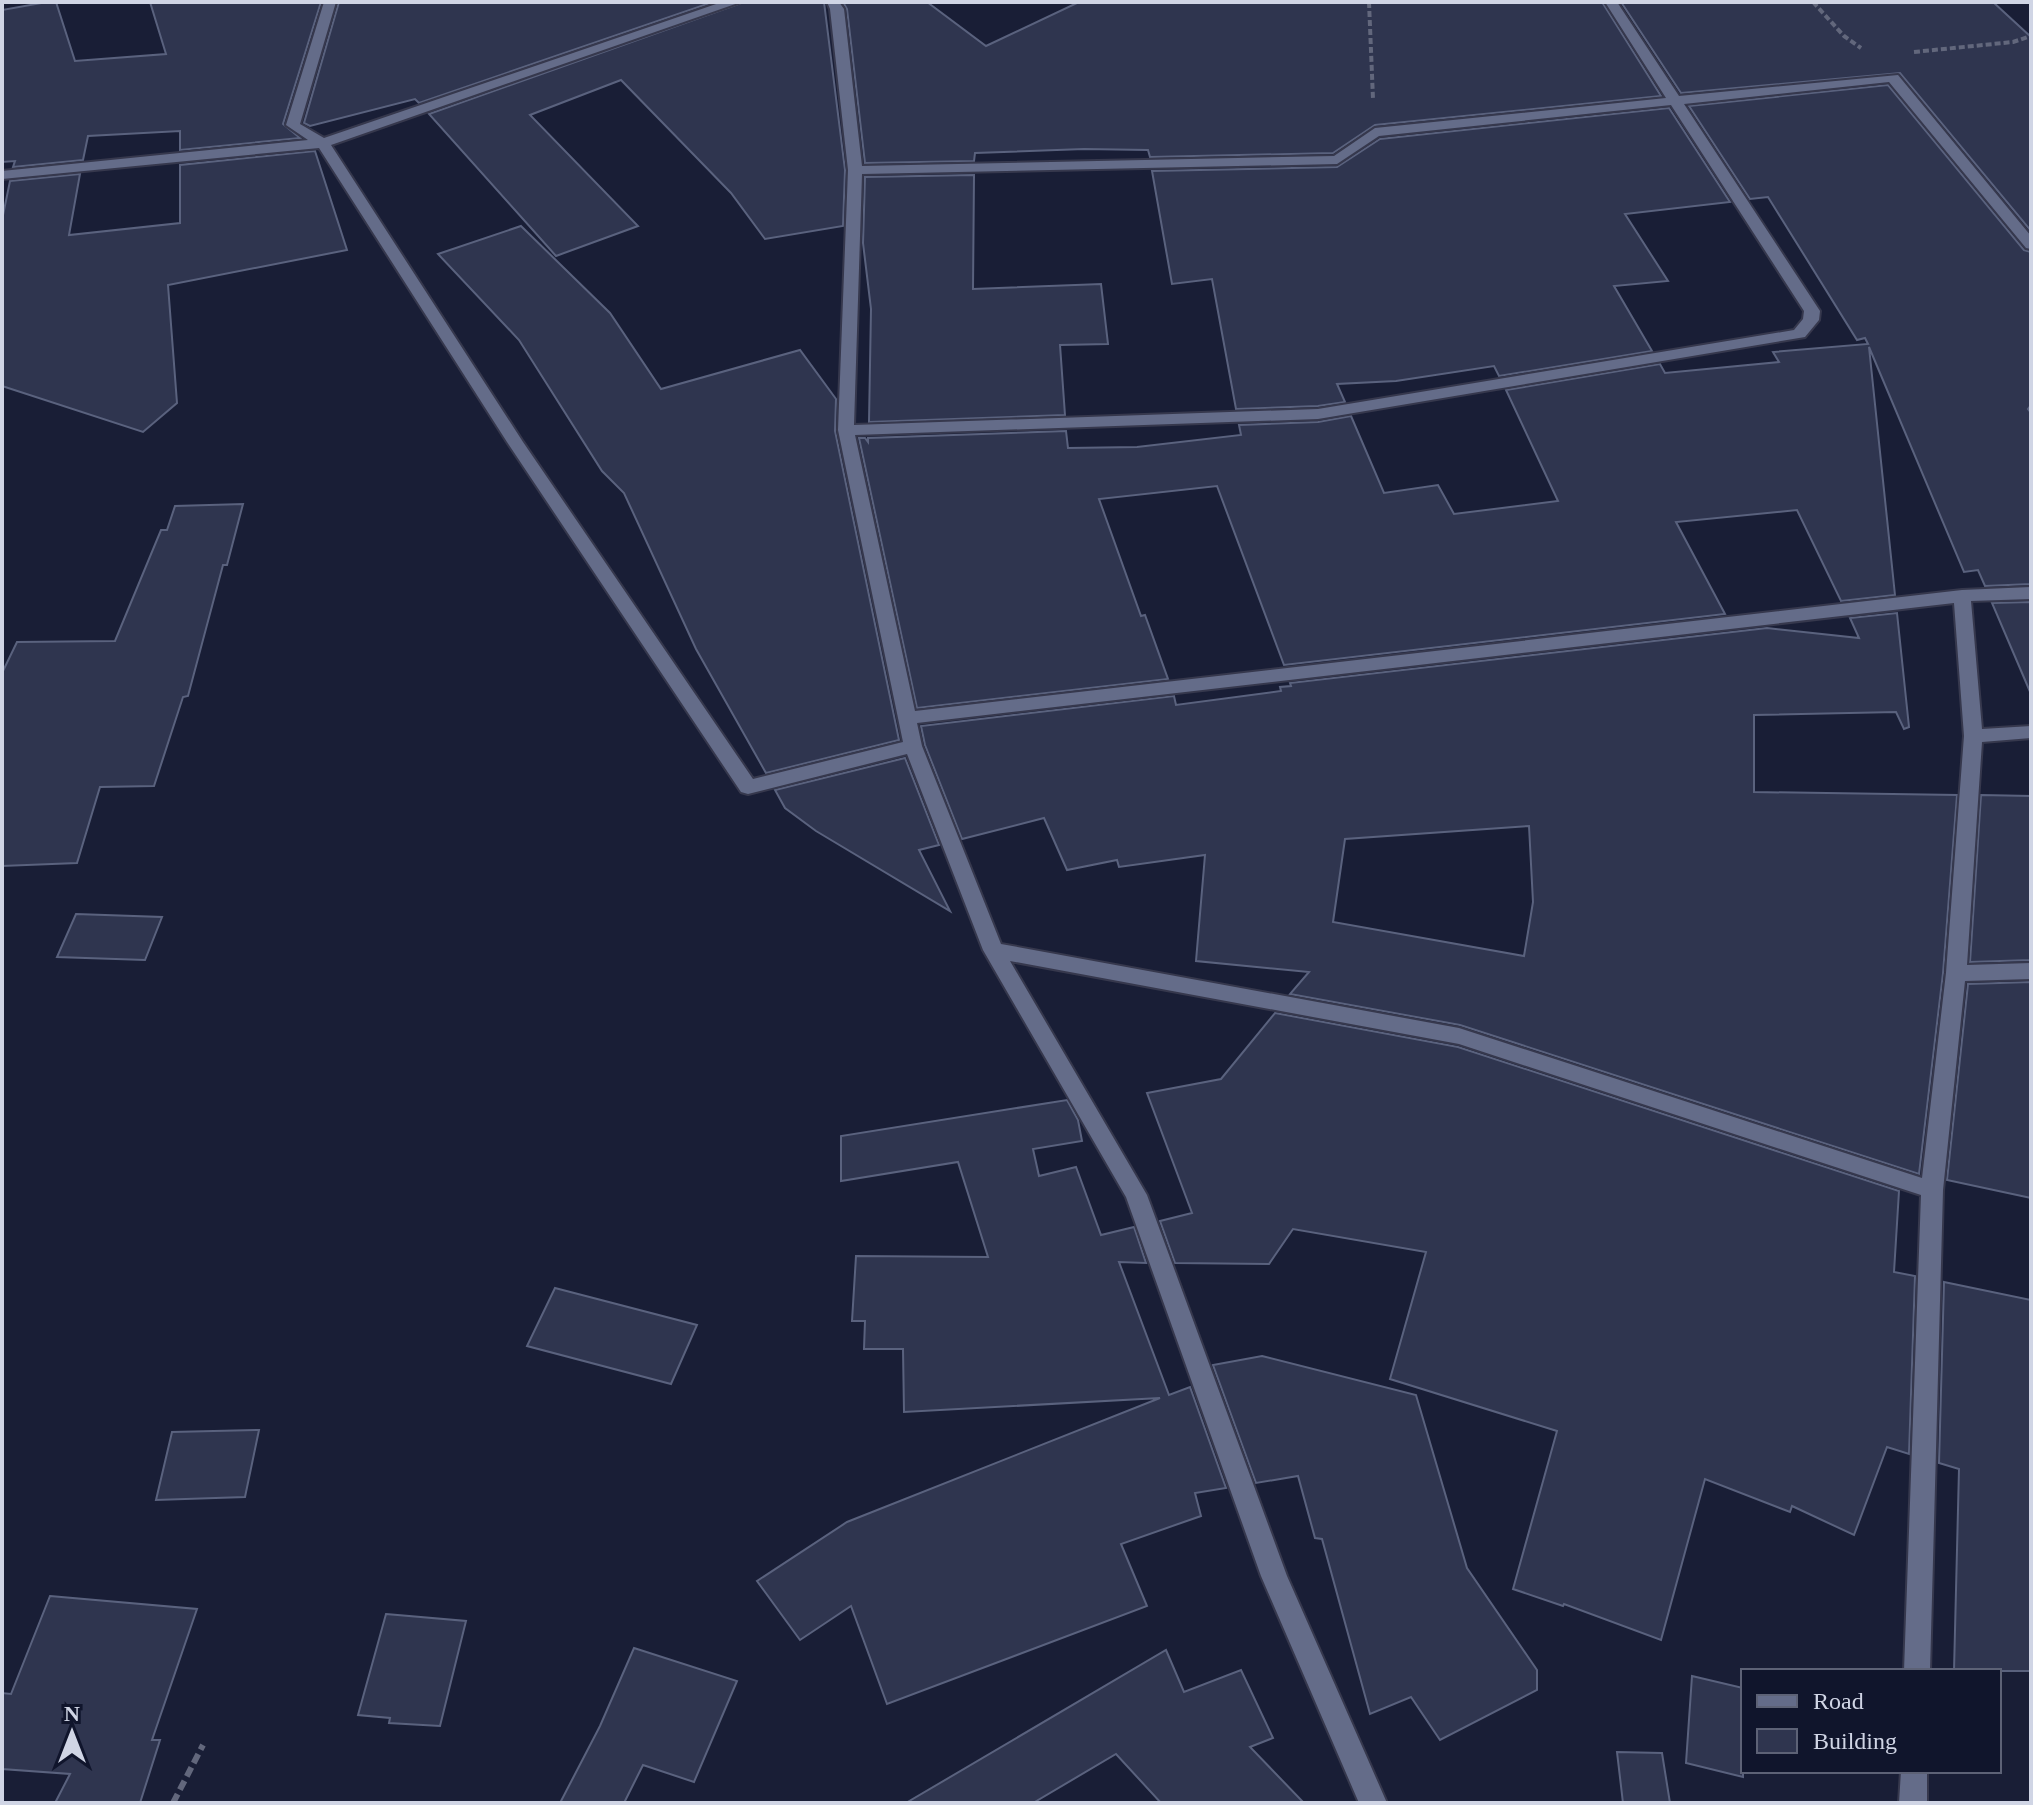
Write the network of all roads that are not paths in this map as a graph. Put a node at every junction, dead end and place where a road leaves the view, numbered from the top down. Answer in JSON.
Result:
{"nodes":[{"id":1,"x":330,"y":2,"type":"edge"},
{"id":2,"x":735,"y":2,"type":"edge"},
{"id":3,"x":833,"y":2,"type":"edge"},
{"id":4,"x":1611,"y":2,"type":"edge"},
{"id":5,"x":1675,"y":99,"type":"junction"},
{"id":6,"x":323,"y":143,"type":"junction"},
{"id":7,"x":855,"y":170,"type":"junction"},
{"id":8,"x":2,"y":175,"type":"edge"},
{"id":9,"x":2031,"y":245,"type":"edge"},
{"id":10,"x":846,"y":430,"type":"junction"},
{"id":11,"x":2031,"y":593,"type":"edge"},
{"id":12,"x":1962,"y":596,"type":"junction"},
{"id":13,"x":908,"y":718,"type":"junction"},
{"id":14,"x":2031,"y":732,"type":"edge"},
{"id":15,"x":1973,"y":736,"type":"junction"},
{"id":16,"x":913,"y":746,"type":"junction"},
{"id":17,"x":993,"y":950,"type":"junction"},
{"id":18,"x":2031,"y":971,"type":"edge"},
{"id":19,"x":1956,"y":973,"type":"junction"},
{"id":20,"x":1932,"y":1190,"type":"junction"},
{"id":21,"x":1917,"y":1669,"type":"edge"},
{"id":22,"x":1914,"y":1773,"type":"edge"},
{"id":23,"x":1373,"y":1803,"type":"edge"},
{"id":24,"x":1913,"y":1803,"type":"edge"}],
"edges":[{"from":1,"to":6,"type":"street"},
{"from":2,"to":6,"type":"street"},
{"from":3,"to":7,"type":"street"},
{"from":4,"to":5,"type":"street"},
{"from":5,"to":7,"type":"street"},
{"from":5,"to":9,"type":"street"},
{"from":5,"to":10,"type":"street"},
{"from":6,"to":8,"type":"street"},
{"from":6,"to":16,"type":"street"},
{"from":7,"to":10,"type":"street"},
{"from":10,"to":13,"type":"street"},
{"from":11,"to":12,"type":"street"},
{"from":12,"to":13,"type":"street"},
{"from":12,"to":15,"type":"street"},
{"from":13,"to":16,"type":"street"},
{"from":14,"to":15,"type":"street"},
{"from":15,"to":19,"type":"street"},
{"from":16,"to":17,"type":"street"},
{"from":17,"to":20,"type":"street"},
{"from":17,"to":23,"type":"street"},
{"from":18,"to":19,"type":"street"},
{"from":19,"to":20,"type":"street"},
{"from":20,"to":21,"type":"street"},
{"from":22,"to":24,"type":"street"}]}
